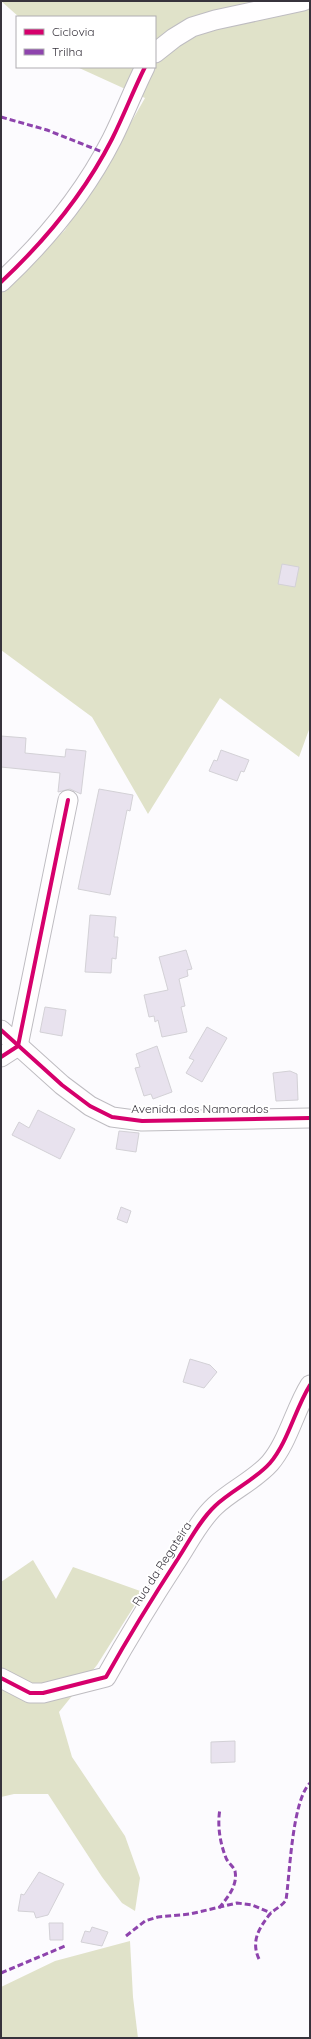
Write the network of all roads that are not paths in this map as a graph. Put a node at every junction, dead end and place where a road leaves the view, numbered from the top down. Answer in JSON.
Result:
{"nodes":[{"id":1,"x":303,"y":1,"type":"edge"},
{"id":2,"x":156,"y":52,"type":"edge"},
{"id":3,"x":145,"y":68,"type":"edge"},
{"id":4,"x":1,"y":282,"type":"edge"},
{"id":5,"x":68,"y":800,"type":"dead end"},
{"id":6,"x":1,"y":1030,"type":"edge"},
{"id":7,"x":18,"y":1046,"type":"junction"},
{"id":8,"x":1,"y":1057,"type":"edge"},
{"id":9,"x":310,"y":1118,"type":"edge"},
{"id":10,"x":310,"y":1385,"type":"edge"},
{"id":11,"x":1,"y":1678,"type":"edge"}],
"edges":[{"from":1,"to":2,"type":"street"},
{"from":3,"to":4,"type":"street"},
{"from":5,"to":7,"type":"street"},
{"from":6,"to":7,"type":"street","name":"Avenida dos Namorados"},
{"from":7,"to":8,"type":"street"},
{"from":7,"to":9,"type":"street","name":"Avenida dos Namorados"},
{"from":10,"to":11,"type":"street","name":"Rua da Regateira"}]}
